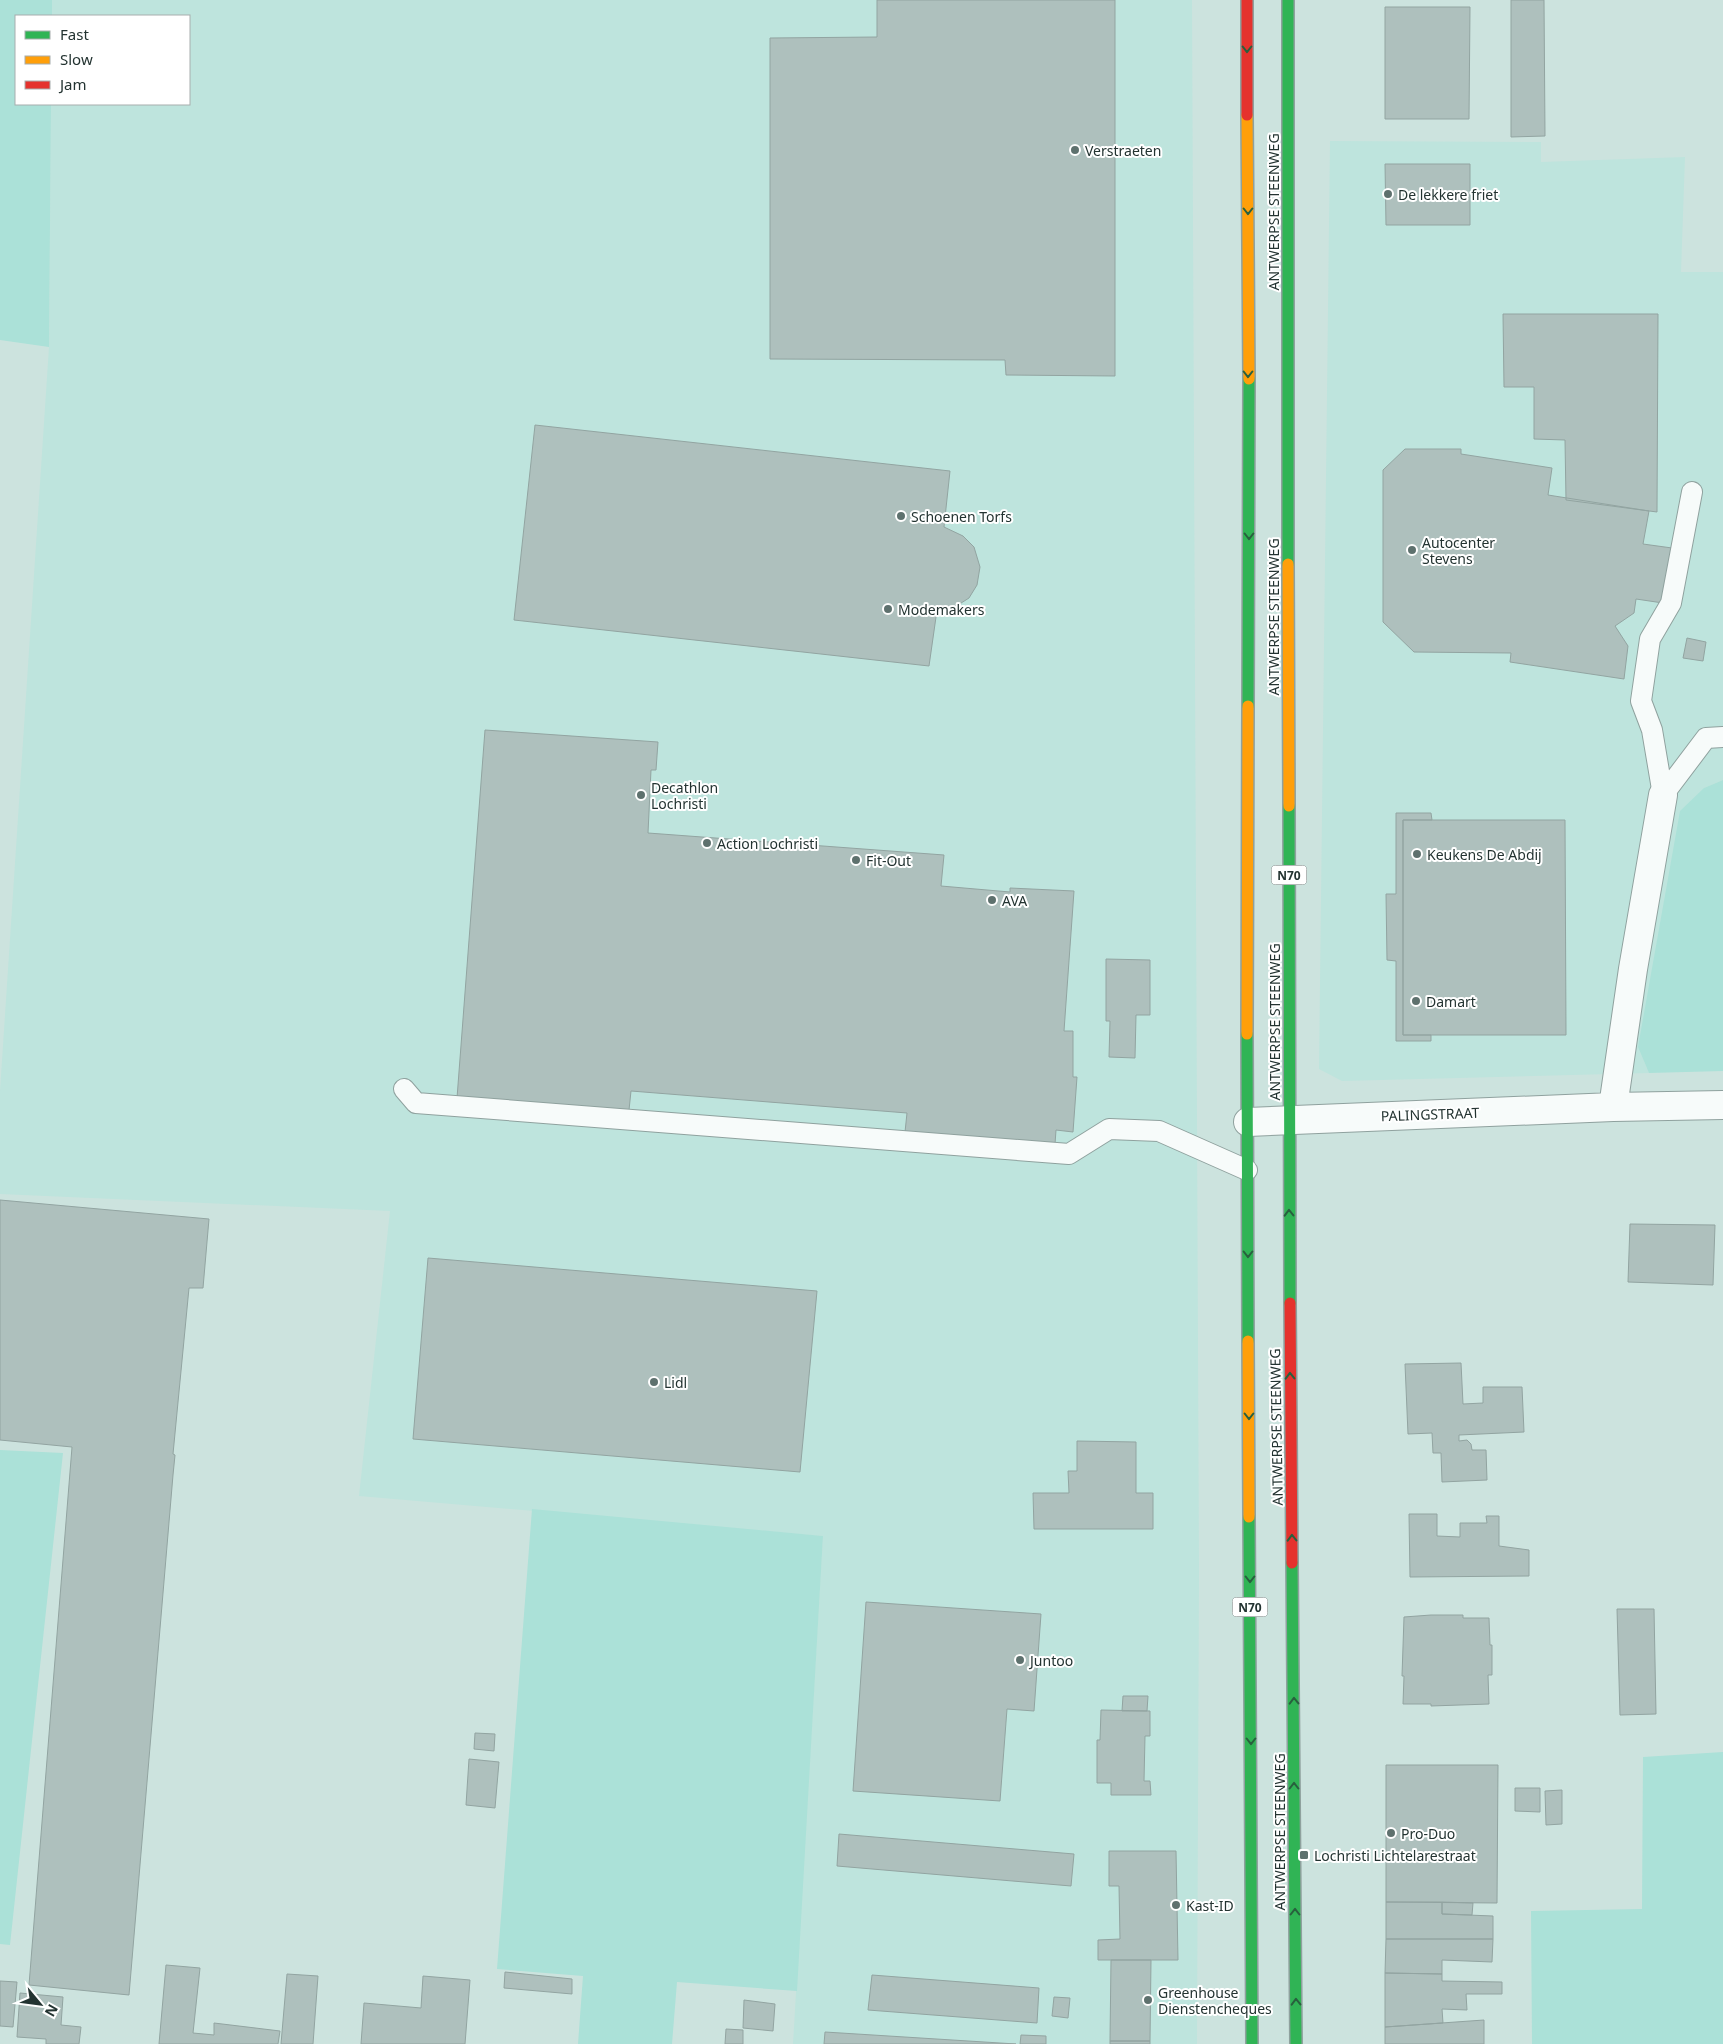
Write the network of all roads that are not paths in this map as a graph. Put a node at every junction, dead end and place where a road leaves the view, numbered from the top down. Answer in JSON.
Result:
{"nodes":[{"id":1,"x":1247,"y":0,"type":"edge"},
{"id":2,"x":1288,"y":0,"type":"edge"},
{"id":3,"x":1692,"y":492,"type":"dead end"},
{"id":4,"x":1723,"y":738,"type":"edge"},
{"id":5,"x":1663,"y":795,"type":"junction"},
{"id":6,"x":404,"y":1089,"type":"dead end"},
{"id":7,"x":1723,"y":1105,"type":"edge"},
{"id":8,"x":1613,"y":1107,"type":"junction"},
{"id":9,"x":1289,"y":1120,"type":"junction"},
{"id":10,"x":1248,"y":1122,"type":"junction"},
{"id":11,"x":1247,"y":1170,"type":"junction"},
{"id":12,"x":1252,"y":2044,"type":"edge"},
{"id":13,"x":1296,"y":2044,"type":"edge"}],
"edges":[{"from":1,"to":10,"type":"main road","name":"ANTWERPSE STEENWEG","number":"N70","one_way":true},
{"from":2,"to":9,"type":"main road","name":"ANTWERPSE STEENWEG","number":"N70"},
{"from":3,"to":5,"type":"lane"},
{"from":4,"to":5,"type":"lane"},
{"from":5,"to":8,"type":"street"},
{"from":6,"to":11,"type":"lane"},
{"from":7,"to":8,"type":"street","name":"PALINGSTRAAT"},
{"from":8,"to":9,"type":"street","name":"PALINGSTRAAT"},
{"from":9,"to":10,"type":"street","name":"PALINGSTRAAT"},
{"from":13,"to":9,"type":"main road","name":"ANTWERPSE STEENWEG","number":"N70","one_way":true},
{"from":10,"to":11,"type":"main road","name":"ANTWERPSE STEENWEG","number":"N70"},
{"from":11,"to":12,"type":"main road","name":"ANTWERPSE STEENWEG","number":"N70","one_way":true}]}
